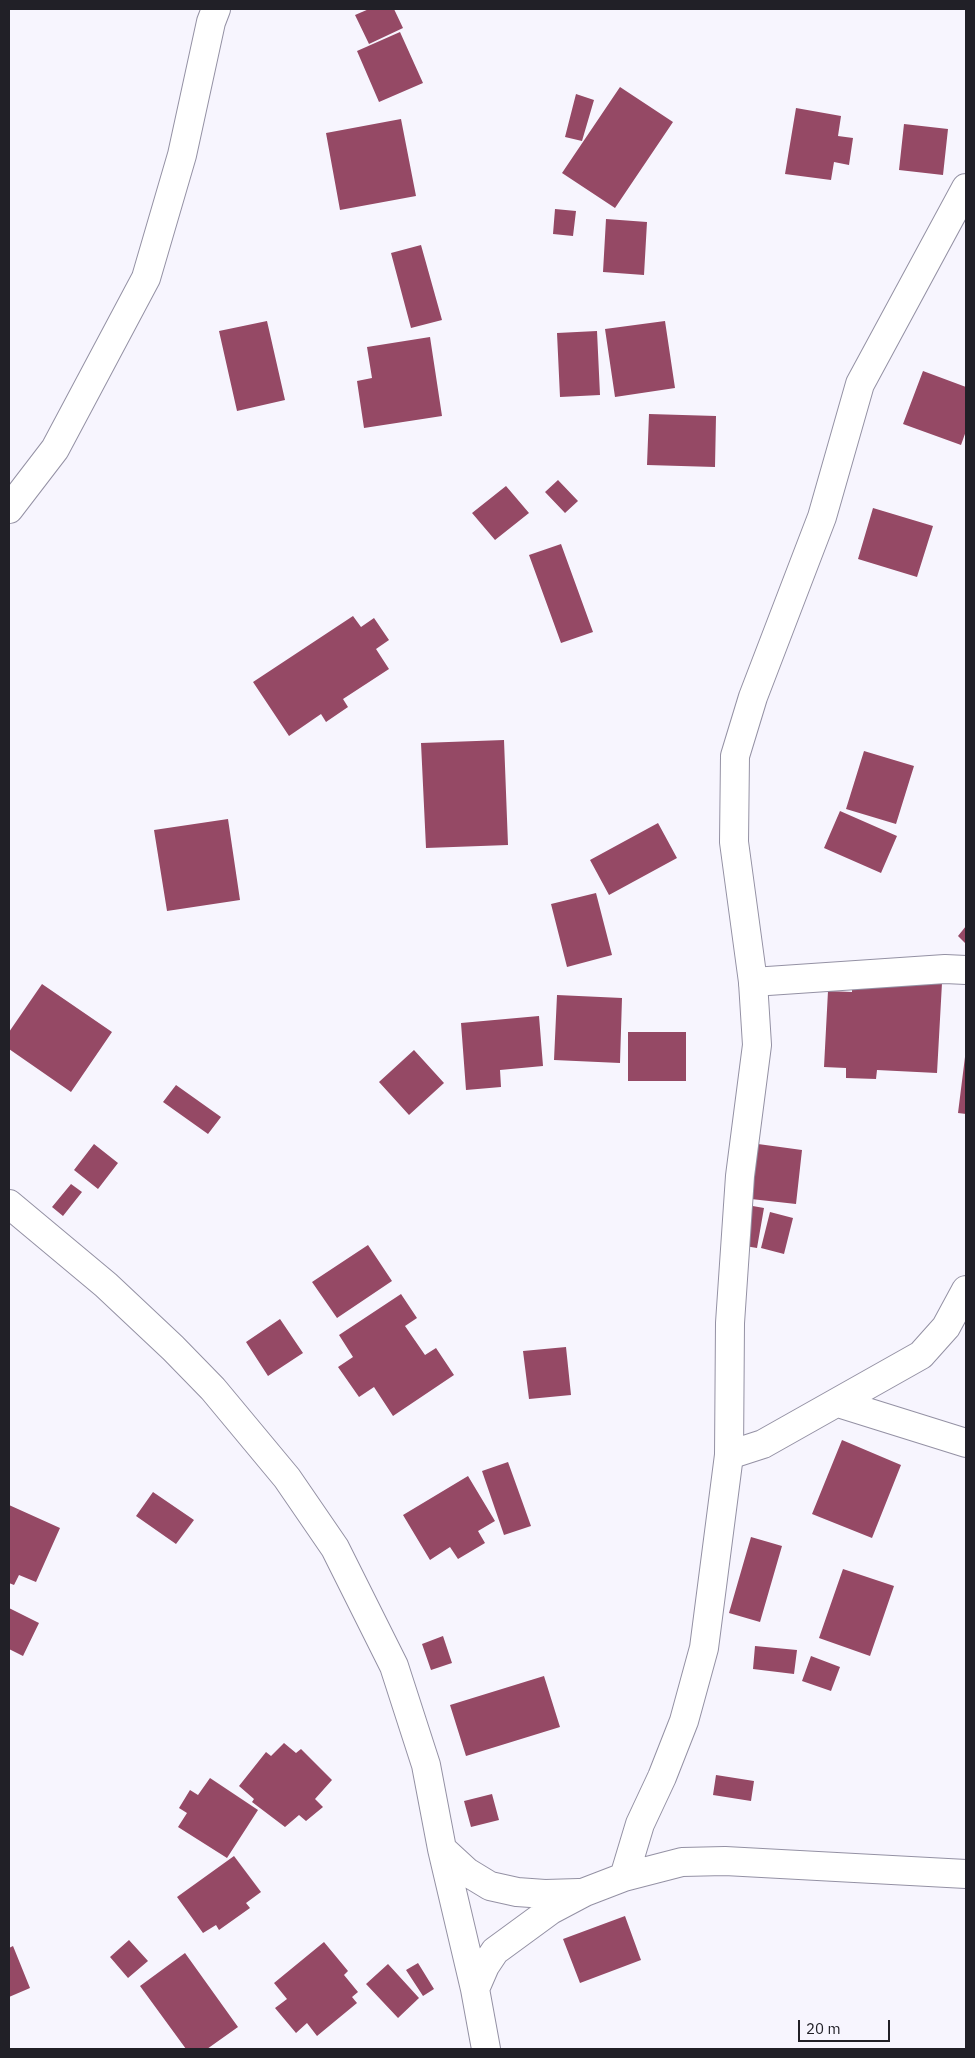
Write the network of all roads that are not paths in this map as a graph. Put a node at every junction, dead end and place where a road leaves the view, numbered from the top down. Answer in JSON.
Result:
{"nodes":[{"id":1,"x":216,"y":9,"type":"edge"},
{"id":2,"x":966,"y":188,"type":"edge"},
{"id":3,"x":9,"y":509,"type":"edge"},
{"id":4,"x":966,"y":970,"type":"edge"},
{"id":5,"x":753,"y":982,"type":"junction"},
{"id":6,"x":9,"y":1204,"type":"edge"},
{"id":7,"x":966,"y":1290,"type":"edge"},
{"id":8,"x":838,"y":1403,"type":"junction"},
{"id":9,"x":966,"y":1443,"type":"edge"},
{"id":10,"x":729,"y":1455,"type":"junction"},
{"id":11,"x":442,"y":1849,"type":"junction"},
{"id":12,"x":966,"y":1874,"type":"edge"},
{"id":13,"x":624,"y":1877,"type":"junction"},
{"id":14,"x":585,"y":1892,"type":"junction"},
{"id":15,"x":475,"y":1989,"type":"junction"},
{"id":16,"x":486,"y":2049,"type":"edge"}],
"edges":[{"from":1,"to":3,"type":"street"},
{"from":2,"to":5,"type":"street"},
{"from":4,"to":5,"type":"street"},
{"from":5,"to":10,"type":"street"},
{"from":6,"to":11,"type":"street"},
{"from":7,"to":8,"type":"street"},
{"from":8,"to":9,"type":"street"},
{"from":8,"to":10,"type":"street"},
{"from":10,"to":13,"type":"street"},
{"from":11,"to":14,"type":"street"},
{"from":11,"to":15,"type":"street"},
{"from":12,"to":13,"type":"street"},
{"from":13,"to":14,"type":"street"},
{"from":14,"to":15,"type":"street"},
{"from":15,"to":16,"type":"street"}]}
